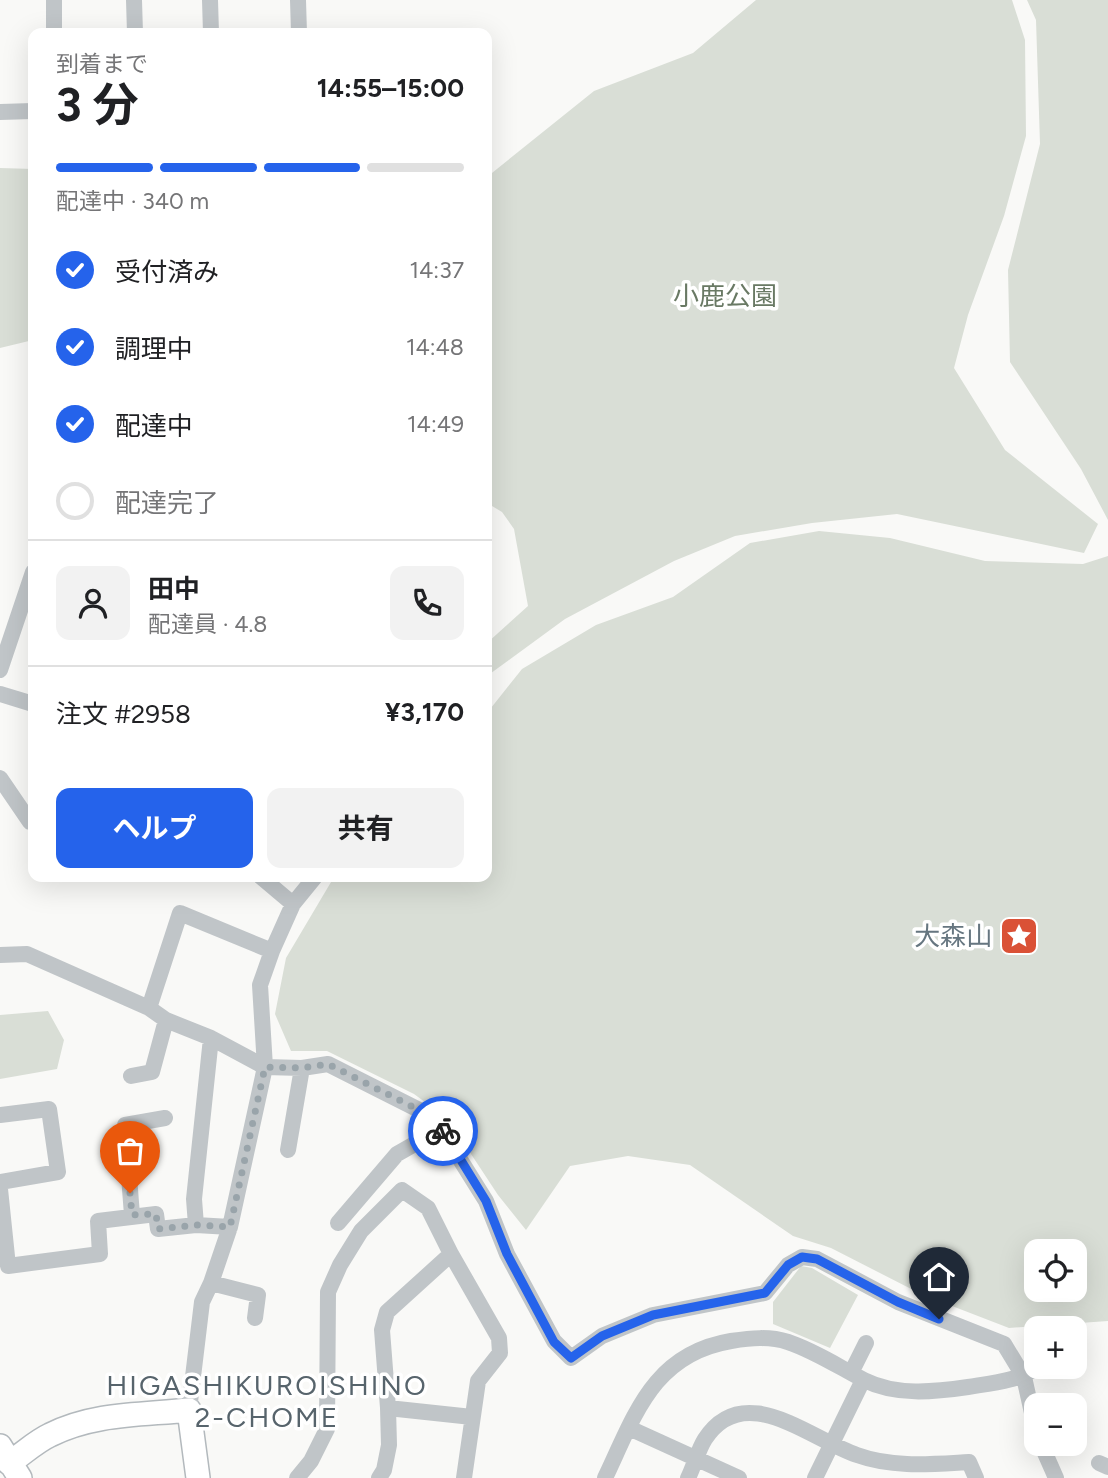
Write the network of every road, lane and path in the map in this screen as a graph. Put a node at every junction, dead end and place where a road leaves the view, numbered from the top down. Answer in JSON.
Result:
{"nodes":[{"id":1,"x":54,"y":0,"type":"edge"},
{"id":2,"x":134,"y":0,"type":"edge"},
{"id":3,"x":210,"y":0,"type":"edge"},
{"id":4,"x":298,"y":0,"type":"edge"},
{"id":5,"x":54,"y":28,"type":"edge"},
{"id":6,"x":135,"y":28,"type":"edge"},
{"id":7,"x":211,"y":28,"type":"edge"},
{"id":8,"x":299,"y":28,"type":"edge"},
{"id":9,"x":28,"y":111,"type":"edge"},
{"id":10,"x":0,"y":112,"type":"edge"},
{"id":11,"x":28,"y":587,"type":"edge"},
{"id":12,"x":0,"y":670,"type":"edge"},
{"id":13,"x":0,"y":694,"type":"edge"},
{"id":14,"x":28,"y":702,"type":"edge"},
{"id":15,"x":0,"y":778,"type":"edge"},
{"id":16,"x":28,"y":819,"type":"edge"},
{"id":17,"x":267,"y":882,"type":"edge"},
{"id":18,"x":311,"y":882,"type":"edge"},
{"id":19,"x":293,"y":904,"type":"junction"},
{"id":20,"x":272,"y":951,"type":"junction"},
{"id":21,"x":0,"y":955,"type":"edge"},
{"id":22,"x":149,"y":1008,"type":"junction"},
{"id":23,"x":166,"y":1020,"type":"junction"},
{"id":24,"x":211,"y":1038,"type":"junction"},
{"id":25,"x":265,"y":1067,"type":"junction"},
{"id":26,"x":302,"y":1068,"type":"junction"},
{"id":27,"x":131,"y":1076,"type":"dead end"},
{"id":28,"x":0,"y":1115,"type":"edge"},
{"id":29,"x":165,"y":1118,"type":"dead end"},
{"id":30,"x":442,"y":1129,"type":"junction"},
{"id":31,"x":288,"y":1150,"type":"dead end"},
{"id":32,"x":0,"y":1182,"type":"edge"},
{"id":33,"x":0,"y":1189,"type":"edge"},
{"id":34,"x":132,"y":1215,"type":"junction"},
{"id":35,"x":338,"y":1223,"type":"dead end"},
{"id":36,"x":196,"y":1225,"type":"junction"},
{"id":37,"x":230,"y":1227,"type":"junction"},
{"id":38,"x":451,"y":1254,"type":"junction"},
{"id":39,"x":211,"y":1283,"type":"junction"},
{"id":40,"x":255,"y":1318,"type":"dead end"},
{"id":41,"x":866,"y":1343,"type":"dead end"},
{"id":42,"x":858,"y":1376,"type":"junction"},
{"id":43,"x":1024,"y":1377,"type":"joint"},
{"id":44,"x":388,"y":1408,"type":"junction"},
{"id":45,"x":189,"y":1410,"type":"junction"},
{"id":46,"x":472,"y":1417,"type":"junction"},
{"id":47,"x":629,"y":1428,"type":"junction"},
{"id":48,"x":831,"y":1443,"type":"junction"},
{"id":49,"x":1046,"y":1456,"type":"edge"},
{"id":50,"x":698,"y":1458,"type":"junction"},
{"id":51,"x":8,"y":1466,"type":"edge"},
{"id":52,"x":198,"y":1478,"type":"edge"},
{"id":53,"x":297,"y":1478,"type":"edge"},
{"id":54,"x":379,"y":1478,"type":"edge"},
{"id":55,"x":464,"y":1478,"type":"edge"},
{"id":56,"x":605,"y":1478,"type":"edge"},
{"id":57,"x":688,"y":1478,"type":"edge"},
{"id":58,"x":739,"y":1478,"type":"edge"},
{"id":59,"x":816,"y":1478,"type":"edge"},
{"id":60,"x":976,"y":1478,"type":"edge"},
{"id":61,"x":1056,"y":1478,"type":"edge"}],
"edges":[{"from":1,"to":5,"type":"street"},
{"from":2,"to":6,"type":"street"},
{"from":3,"to":7,"type":"street"},
{"from":4,"to":8,"type":"street"},
{"from":9,"to":10,"type":"street"},
{"from":11,"to":12,"type":"street"},
{"from":13,"to":14,"type":"street"},
{"from":15,"to":16,"type":"street"},
{"from":17,"to":19,"type":"street"},
{"from":18,"to":19,"type":"street"},
{"from":19,"to":20,"type":"street"},
{"from":20,"to":22,"type":"street"},
{"from":20,"to":25,"type":"street"},
{"from":21,"to":22,"type":"street"},
{"from":22,"to":23,"type":"street"},
{"from":23,"to":24,"type":"street"},
{"from":23,"to":27,"type":"street"},
{"from":24,"to":25,"type":"street"},
{"from":24,"to":36,"type":"street"},
{"from":25,"to":26,"type":"street"},
{"from":25,"to":37,"type":"street"},
{"from":26,"to":30,"type":"street"},
{"from":26,"to":31,"type":"street"},
{"from":28,"to":32,"type":"street"},
{"from":29,"to":34,"type":"street"},
{"from":30,"to":35,"type":"street"},
{"from":30,"to":43,"type":"street"},
{"from":33,"to":34,"type":"street"},
{"from":34,"to":36,"type":"street"},
{"from":36,"to":37,"type":"street"},
{"from":37,"to":39,"type":"street"},
{"from":38,"to":44,"type":"street"},
{"from":38,"to":46,"type":"street"},
{"from":38,"to":53,"type":"street"},
{"from":39,"to":40,"type":"street"},
{"from":39,"to":45,"type":"street"},
{"from":41,"to":42,"type":"street"},
{"from":42,"to":43,"type":"street"},
{"from":42,"to":47,"type":"street"},
{"from":42,"to":48,"type":"street"},
{"from":44,"to":46,"type":"street"},
{"from":44,"to":54,"type":"street"},
{"from":45,"to":51,"type":"street"},
{"from":45,"to":52,"type":"street"},
{"from":46,"to":55,"type":"street"},
{"from":47,"to":50,"type":"street"},
{"from":47,"to":56,"type":"street"},
{"from":48,"to":50,"type":"street"},
{"from":48,"to":59,"type":"street"},
{"from":48,"to":60,"type":"street"},
{"from":49,"to":61,"type":"street"},
{"from":50,"to":57,"type":"street"},
{"from":50,"to":58,"type":"street"}]}
